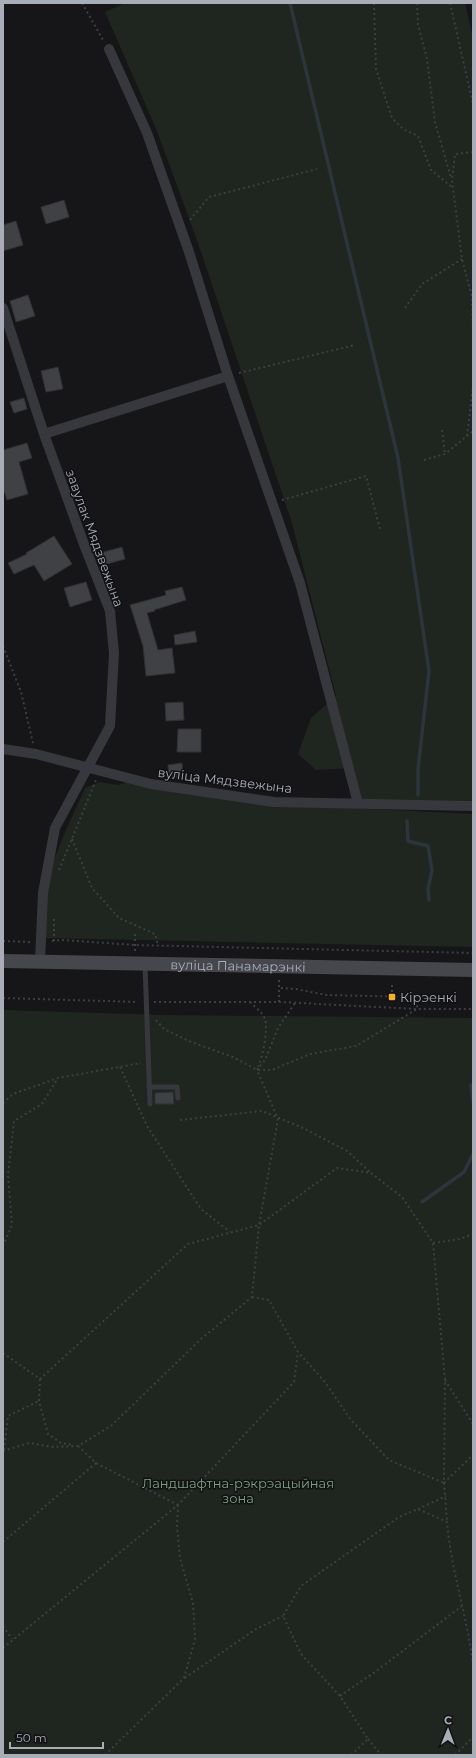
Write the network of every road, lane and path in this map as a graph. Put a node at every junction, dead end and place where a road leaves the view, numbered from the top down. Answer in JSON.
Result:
{"nodes":[{"id":1,"x":82,"y":3,"type":"edge"},
{"id":2,"x":374,"y":3,"type":"edge"},
{"id":3,"x":417,"y":3,"type":"edge"},
{"id":4,"x":450,"y":3,"type":"edge"},
{"id":5,"x":109,"y":49,"type":"joint"},
{"id":6,"x":473,"y":104,"type":"edge"},
{"id":7,"x":473,"y":152,"type":"edge"},
{"id":8,"x":317,"y":169,"type":"dead end"},
{"id":9,"x":452,"y":180,"type":"junction"},
{"id":10,"x":453,"y":188,"type":"junction"},
{"id":11,"x":181,"y":230,"type":"junction"},
{"id":12,"x":462,"y":259,"type":"junction"},
{"id":13,"x":3,"y":308,"type":"edge"},
{"id":14,"x":405,"y":308,"type":"dead end"},
{"id":15,"x":473,"y":331,"type":"edge"},
{"id":16,"x":354,"y":345,"type":"dead end"},
{"id":17,"x":228,"y":376,"type":"junction"},
{"id":18,"x":473,"y":386,"type":"edge"},
{"id":19,"x":442,"y":430,"type":"dead end"},
{"id":20,"x":473,"y":432,"type":"edge"},
{"id":21,"x":44,"y":434,"type":"junction"},
{"id":22,"x":467,"y":436,"type":"junction"},
{"id":23,"x":445,"y":454,"type":"junction"},
{"id":24,"x":424,"y":460,"type":"dead end"},
{"id":25,"x":273,"y":502,"type":"junction"},
{"id":26,"x":380,"y":529,"type":"dead end"},
{"id":27,"x":3,"y":646,"type":"edge"},
{"id":28,"x":3,"y":749,"type":"edge"},
{"id":29,"x":36,"y":754,"type":"junction"},
{"id":30,"x":88,"y":767,"type":"junction"},
{"id":31,"x":100,"y":770,"type":"junction"},
{"id":32,"x":358,"y":804,"type":"junction"},
{"id":33,"x":473,"y":806,"type":"edge"},
{"id":34,"x":72,"y":839,"type":"junction"},
{"id":35,"x":58,"y":873,"type":"dead end"},
{"id":36,"x":55,"y":910,"type":"dead end"},
{"id":37,"x":135,"y":933,"type":"dead end"},
{"id":38,"x":54,"y":940,"type":"junction"},
{"id":39,"x":3,"y":941,"type":"edge"},
{"id":40,"x":40,"y":942,"type":"junction"},
{"id":41,"x":135,"y":945,"type":"junction"},
{"id":42,"x":158,"y":946,"type":"junction"},
{"id":43,"x":473,"y":953,"type":"edge"},
{"id":44,"x":3,"y":961,"type":"edge"},
{"id":45,"x":40,"y":961,"type":"junction"},
{"id":46,"x":140,"y":964,"type":"junction"},
{"id":47,"x":473,"y":970,"type":"edge"},
{"id":48,"x":279,"y":988,"type":"dead end"},
{"id":49,"x":3,"y":998,"type":"edge"},
{"id":50,"x":147,"y":1002,"type":"junction"},
{"id":51,"x":250,"y":1002,"type":"junction"},
{"id":52,"x":294,"y":1003,"type":"junction"},
{"id":53,"x":417,"y":1008,"type":"junction"},
{"id":54,"x":473,"y":1009,"type":"edge"},
{"id":55,"x":147,"y":1011,"type":"junction"},
{"id":56,"x":148,"y":1062,"type":"junction"},
{"id":57,"x":120,"y":1067,"type":"junction"},
{"id":58,"x":257,"y":1070,"type":"junction"},
{"id":59,"x":58,"y":1078,"type":"junction"},
{"id":60,"x":149,"y":1087,"type":"junction"},
{"id":61,"x":178,"y":1098,"type":"dead end"},
{"id":62,"x":3,"y":1103,"type":"edge"},
{"id":63,"x":150,"y":1104,"type":"dead end"},
{"id":64,"x":278,"y":1119,"type":"junction"},
{"id":65,"x":180,"y":1120,"type":"dead end"},
{"id":66,"x":371,"y":1173,"type":"junction"},
{"id":67,"x":259,"y":1225,"type":"junction"},
{"id":68,"x":230,"y":1233,"type":"junction"},
{"id":69,"x":473,"y":1234,"type":"edge"},
{"id":70,"x":433,"y":1243,"type":"junction"},
{"id":71,"x":3,"y":1246,"type":"edge"},
{"id":72,"x":252,"y":1297,"type":"junction"},
{"id":73,"x":298,"y":1352,"type":"junction"},
{"id":74,"x":3,"y":1353,"type":"edge"},
{"id":75,"x":40,"y":1379,"type":"junction"},
{"id":76,"x":445,"y":1380,"type":"junction"},
{"id":77,"x":39,"y":1401,"type":"junction"},
{"id":78,"x":473,"y":1424,"type":"edge"},
{"id":79,"x":78,"y":1446,"type":"junction"},
{"id":80,"x":4,"y":1451,"type":"edge"},
{"id":81,"x":473,"y":1455,"type":"edge"},
{"id":82,"x":96,"y":1463,"type":"junction"},
{"id":83,"x":444,"y":1483,"type":"junction"},
{"id":84,"x":446,"y":1496,"type":"junction"},
{"id":85,"x":178,"y":1505,"type":"junction"},
{"id":86,"x":418,"y":1509,"type":"junction"},
{"id":87,"x":447,"y":1522,"type":"junction"},
{"id":88,"x":3,"y":1542,"type":"edge"},
{"id":89,"x":462,"y":1606,"type":"junction"},
{"id":90,"x":283,"y":1616,"type":"junction"},
{"id":91,"x":3,"y":1626,"type":"edge"},
{"id":92,"x":12,"y":1640,"type":"junction"},
{"id":93,"x":3,"y":1648,"type":"edge"},
{"id":94,"x":473,"y":1664,"type":"edge"},
{"id":95,"x":184,"y":1678,"type":"junction"},
{"id":96,"x":340,"y":1696,"type":"junction"},
{"id":97,"x":473,"y":1736,"type":"edge"},
{"id":98,"x":368,"y":1739,"type":"junction"},
{"id":99,"x":105,"y":1755,"type":"edge"},
{"id":100,"x":351,"y":1755,"type":"edge"},
{"id":101,"x":381,"y":1755,"type":"edge"},
{"id":102,"x":455,"y":1755,"type":"edge"}],
"edges":[{"from":1,"to":5,"type":"path"},
{"from":2,"to":10,"type":"path"},
{"from":3,"to":9,"type":"path"},
{"from":4,"to":6,"type":"path"},
{"from":5,"to":11,"type":"street"},
{"from":7,"to":9,"type":"path"},
{"from":8,"to":11,"type":"path"},
{"from":9,"to":10,"type":"path"},
{"from":10,"to":12,"type":"path"},
{"from":11,"to":17,"type":"street"},
{"from":12,"to":14,"type":"path"},
{"from":12,"to":15,"type":"path"},
{"from":13,"to":21,"type":"street","name":"завулак Мядзвежына"},
{"from":16,"to":17,"type":"path"},
{"from":17,"to":21,"type":"street"},
{"from":17,"to":25,"type":"street"},
{"from":18,"to":22,"type":"path"},
{"from":19,"to":23,"type":"path"},
{"from":20,"to":22,"type":"path"},
{"from":21,"to":30,"type":"street","name":"завулак Мядзвежына"},
{"from":22,"to":23,"type":"path"},
{"from":23,"to":24,"type":"path"},
{"from":25,"to":26,"type":"path"},
{"from":25,"to":32,"type":"street"},
{"from":27,"to":29,"type":"path"},
{"from":28,"to":29,"type":"street","name":"вуліца Мядзвежына"},
{"from":29,"to":30,"type":"street","name":"вуліца Мядзвежына"},
{"from":30,"to":31,"type":"street","name":"вуліца Мядзвежына"},
{"from":30,"to":40,"type":"street","name":"завулак Мядзвежына"},
{"from":31,"to":32,"type":"street","name":"вуліца Мядзвежына"},
{"from":31,"to":34,"type":"path"},
{"from":32,"to":33,"type":"street","name":"вуліца Мядзвежына"},
{"from":34,"to":35,"type":"path"},
{"from":34,"to":42,"type":"path"},
{"from":36,"to":38,"type":"path"},
{"from":37,"to":41,"type":"path"},
{"from":38,"to":40,"type":"path"},
{"from":38,"to":41,"type":"path"},
{"from":39,"to":40,"type":"path"},
{"from":40,"to":45,"type":"street","name":"завулак Мядзвежына"},
{"from":41,"to":42,"type":"path"},
{"from":41,"to":46,"type":"path"},
{"from":42,"to":43,"type":"path"},
{"from":44,"to":45,"type":"main road","name":"вуліца Панамарэнкі"},
{"from":45,"to":46,"type":"main road","name":"вуліца Панамарэнкі"},
{"from":46,"to":47,"type":"main road","name":"вуліца Панамарэнкі"},
{"from":46,"to":50,"type":"lane"},
{"from":48,"to":53,"type":"path"},
{"from":49,"to":50,"type":"path"},
{"from":50,"to":51,"type":"path"},
{"from":50,"to":55,"type":"lane"},
{"from":51,"to":52,"type":"path"},
{"from":51,"to":58,"type":"path"},
{"from":52,"to":53,"type":"path"},
{"from":52,"to":58,"type":"path"},
{"from":53,"to":54,"type":"path"},
{"from":53,"to":58,"type":"path"},
{"from":55,"to":56,"type":"lane"},
{"from":55,"to":58,"type":"path"},
{"from":56,"to":57,"type":"path"},
{"from":56,"to":60,"type":"lane"},
{"from":57,"to":59,"type":"path"},
{"from":57,"to":68,"type":"path"},
{"from":58,"to":64,"type":"path"},
{"from":59,"to":62,"type":"path"},
{"from":59,"to":71,"type":"path"},
{"from":60,"to":61,"type":"lane"},
{"from":60,"to":63,"type":"lane"},
{"from":64,"to":65,"type":"path"},
{"from":64,"to":66,"type":"path"},
{"from":64,"to":67,"type":"path"},
{"from":66,"to":67,"type":"path"},
{"from":66,"to":70,"type":"path"},
{"from":67,"to":68,"type":"path"},
{"from":67,"to":72,"type":"path"},
{"from":68,"to":75,"type":"path"},
{"from":69,"to":70,"type":"path"},
{"from":70,"to":76,"type":"path"},
{"from":72,"to":73,"type":"path"},
{"from":72,"to":79,"type":"path"},
{"from":73,"to":83,"type":"path"},
{"from":73,"to":85,"type":"path"},
{"from":74,"to":75,"type":"path"},
{"from":75,"to":77,"type":"path"},
{"from":76,"to":78,"type":"path"},
{"from":76,"to":83,"type":"path"},
{"from":77,"to":79,"type":"path"},
{"from":77,"to":80,"type":"path"},
{"from":79,"to":80,"type":"path"},
{"from":79,"to":82,"type":"path"},
{"from":81,"to":83,"type":"path"},
{"from":82,"to":85,"type":"path"},
{"from":82,"to":88,"type":"path"},
{"from":83,"to":84,"type":"path"},
{"from":84,"to":86,"type":"path"},
{"from":84,"to":87,"type":"path"},
{"from":85,"to":92,"type":"path"},
{"from":85,"to":95,"type":"path"},
{"from":86,"to":87,"type":"path"},
{"from":86,"to":90,"type":"path"},
{"from":87,"to":89,"type":"path"},
{"from":89,"to":94,"type":"path"},
{"from":89,"to":96,"type":"path"},
{"from":90,"to":95,"type":"path"},
{"from":90,"to":96,"type":"path"},
{"from":91,"to":92,"type":"path"},
{"from":92,"to":93,"type":"path"},
{"from":95,"to":99,"type":"path"},
{"from":96,"to":98,"type":"path"},
{"from":97,"to":102,"type":"path"},
{"from":98,"to":100,"type":"path"},
{"from":98,"to":101,"type":"path"}]}
